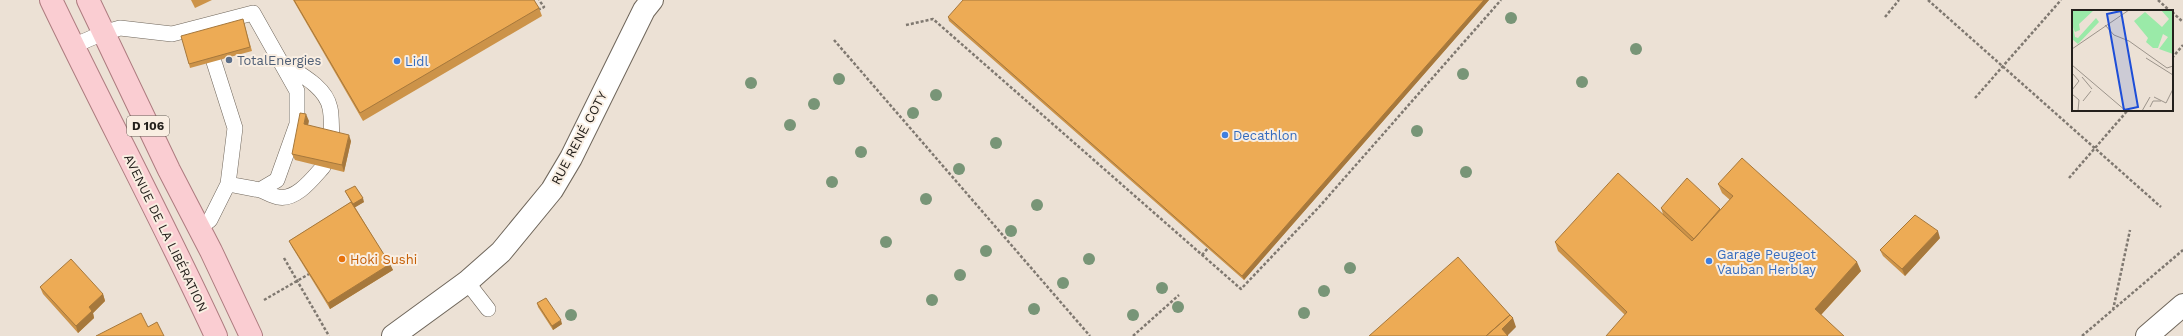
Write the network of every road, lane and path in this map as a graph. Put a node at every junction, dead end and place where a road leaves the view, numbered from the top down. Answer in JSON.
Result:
{"nodes":[{"id":1,"x":51,"y":0,"type":"edge"},
{"id":2,"x":88,"y":0,"type":"edge"},
{"id":3,"x":539,"y":0,"type":"edge"},
{"id":4,"x":652,"y":0,"type":"edge"},
{"id":5,"x":1501,"y":0,"type":"edge"},
{"id":6,"x":1900,"y":0,"type":"edge"},
{"id":7,"x":1928,"y":0,"type":"edge"},
{"id":8,"x":2061,"y":0,"type":"edge"},
{"id":9,"x":2158,"y":0,"type":"edge"},
{"id":10,"x":538,"y":10,"type":"edge"},
{"id":11,"x":2169,"y":10,"type":"edge"},
{"id":12,"x":2173,"y":14,"type":"edge"},
{"id":13,"x":1885,"y":17,"type":"dead end"},
{"id":14,"x":2183,"y":22,"type":"edge"},
{"id":15,"x":906,"y":25,"type":"dead end"},
{"id":16,"x":103,"y":33,"type":"junction"},
{"id":17,"x":834,"y":40,"type":"dead end"},
{"id":18,"x":2183,"y":45,"type":"edge"},
{"id":19,"x":73,"y":46,"type":"junction"},
{"id":20,"x":2173,"y":57,"type":"edge"},
{"id":21,"x":279,"y":60,"type":"junction"},
{"id":22,"x":214,"y":62,"type":"edge"},
{"id":23,"x":2003,"y":66,"type":"junction"},
{"id":24,"x":1975,"y":98,"type":"dead end"},
{"id":25,"x":2127,"y":111,"type":"edge"},
{"id":26,"x":332,"y":137,"type":"edge"},
{"id":27,"x":2095,"y":149,"type":"junction"},
{"id":28,"x":323,"y":167,"type":"edge"},
{"id":29,"x":2069,"y":178,"type":"dead end"},
{"id":30,"x":228,"y":184,"type":"junction"},
{"id":31,"x":260,"y":190,"type":"junction"},
{"id":32,"x":2161,"y":207,"type":"dead end"},
{"id":33,"x":198,"y":228,"type":"junction"},
{"id":34,"x":2130,"y":230,"type":"dead end"},
{"id":35,"x":1208,"y":248,"type":"edge"},
{"id":36,"x":2183,"y":250,"type":"edge"},
{"id":37,"x":1202,"y":255,"type":"junction"},
{"id":38,"x":284,"y":258,"type":"dead end"},
{"id":39,"x":1212,"y":264,"type":"junction"},
{"id":40,"x":1209,"y":267,"type":"dead end"},
{"id":41,"x":309,"y":274,"type":"edge"},
{"id":42,"x":298,"y":282,"type":"junction"},
{"id":43,"x":467,"y":282,"type":"junction"},
{"id":44,"x":1180,"y":295,"type":"dead end"},
{"id":45,"x":261,"y":302,"type":"dead end"},
{"id":46,"x":2183,"y":305,"type":"edge"},
{"id":47,"x":488,"y":309,"type":"dead end"},
{"id":48,"x":2113,"y":310,"type":"junction"},
{"id":49,"x":216,"y":336,"type":"edge"},
{"id":50,"x":251,"y":336,"type":"edge"},
{"id":51,"x":329,"y":336,"type":"edge"},
{"id":52,"x":393,"y":336,"type":"edge"},
{"id":53,"x":1090,"y":336,"type":"edge"},
{"id":54,"x":1134,"y":336,"type":"edge"},
{"id":55,"x":2082,"y":336,"type":"edge"},
{"id":56,"x":2148,"y":336,"type":"edge"}],
"edges":[{"from":1,"to":19,"type":"main road","name":"AVENUE DE LA LIBÉRATION","number":"D 106"},
{"from":2,"to":16,"type":"main road","number":"D 106"},
{"from":3,"to":10,"type":"path"},
{"from":4,"to":43,"type":"street","name":"RUE RENÉ COTY"},
{"from":5,"to":39,"type":"path"},
{"from":6,"to":13,"type":"path"},
{"from":7,"to":23,"type":"path"},
{"from":8,"to":23,"type":"path"},
{"from":9,"to":11,"type":"path"},
{"from":12,"to":14,"type":"path"},
{"from":15,"to":37,"type":"path"},
{"from":16,"to":19,"type":"lane"},
{"from":16,"to":21,"type":"lane"},
{"from":16,"to":33,"type":"main road","number":"D 106"},
{"from":17,"to":53,"type":"path"},
{"from":18,"to":20,"type":"path"},
{"from":19,"to":49,"type":"main road","name":"AVENUE DE LA LIBÉRATION","number":"D 106"},
{"from":21,"to":26,"type":"lane"},
{"from":21,"to":31,"type":"lane"},
{"from":22,"to":30,"type":"lane"},
{"from":23,"to":24,"type":"path"},
{"from":23,"to":27,"type":"path"},
{"from":25,"to":27,"type":"path"},
{"from":27,"to":29,"type":"path"},
{"from":27,"to":32,"type":"path"},
{"from":28,"to":31,"type":"lane"},
{"from":30,"to":31,"type":"lane"},
{"from":30,"to":33,"type":"lane"},
{"from":33,"to":50,"type":"main road","number":"D 106"},
{"from":34,"to":48,"type":"path"},
{"from":35,"to":37,"type":"path"},
{"from":36,"to":48,"type":"path"},
{"from":37,"to":39,"type":"path"},
{"from":38,"to":42,"type":"path"},
{"from":39,"to":40,"type":"path"},
{"from":41,"to":42,"type":"path"},
{"from":42,"to":45,"type":"path"},
{"from":42,"to":51,"type":"path"},
{"from":43,"to":47,"type":"lane"},
{"from":43,"to":52,"type":"street","name":"RUE RENÉ COTY"},
{"from":44,"to":54,"type":"path"},
{"from":46,"to":56,"type":"street"},
{"from":48,"to":55,"type":"path"}]}
